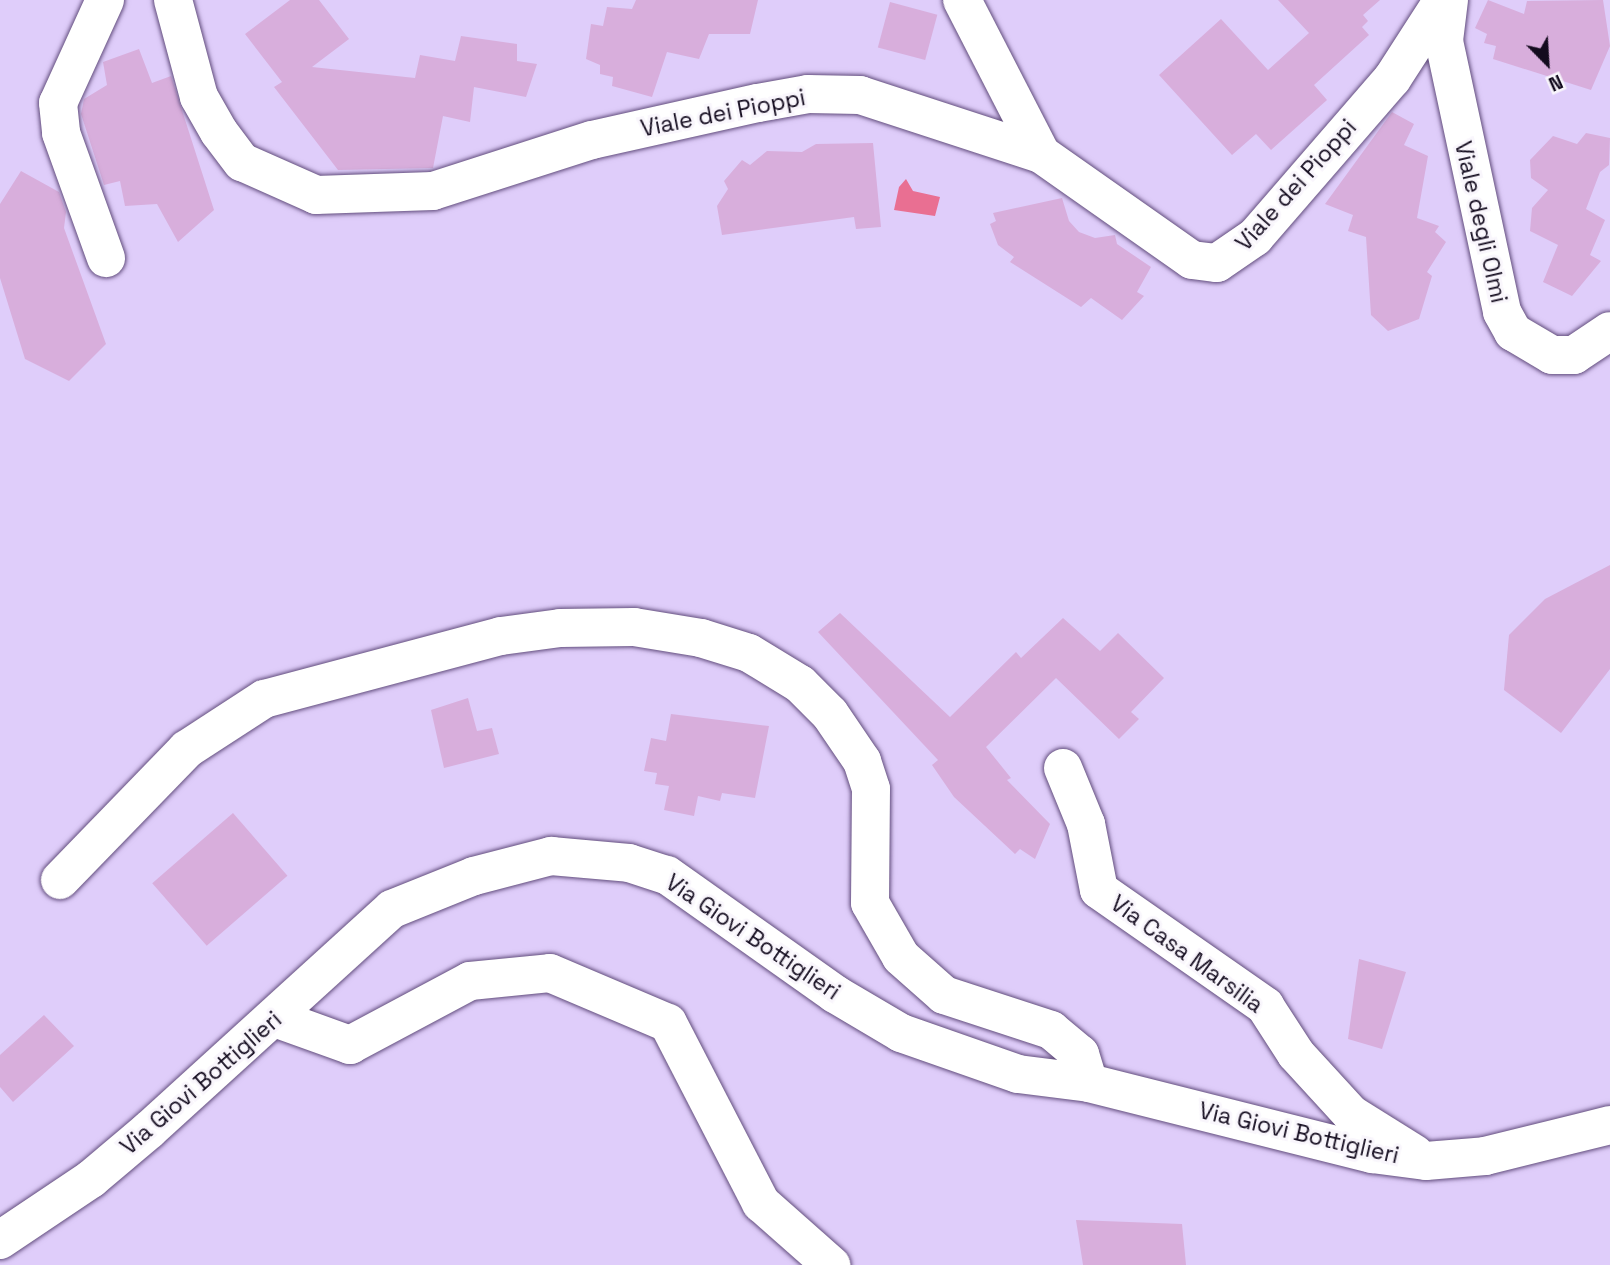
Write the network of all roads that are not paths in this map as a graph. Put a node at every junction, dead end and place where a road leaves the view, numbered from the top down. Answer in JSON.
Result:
{"nodes":[{"id":1,"x":105,"y":0,"type":"edge"},
{"id":2,"x":173,"y":0,"type":"edge"},
{"id":3,"x":962,"y":0,"type":"edge"},
{"id":4,"x":1443,"y":0,"type":"edge"},
{"id":5,"x":1449,"y":0,"type":"edge"},
{"id":6,"x":1041,"y":155,"type":"junction"},
{"id":7,"x":106,"y":258,"type":"dead end"},
{"id":8,"x":1610,"y":331,"type":"edge"},
{"id":9,"x":1063,"y":768,"type":"dead end"},
{"id":10,"x":60,"y":880,"type":"dead end"},
{"id":11,"x":275,"y":1018,"type":"junction"},
{"id":12,"x":1089,"y":1083,"type":"junction"},
{"id":13,"x":1610,"y":1125,"type":"edge"},
{"id":14,"x":1426,"y":1161,"type":"junction"},
{"id":15,"x":0,"y":1240,"type":"edge"},
{"id":16,"x":831,"y":1265,"type":"edge"}],
"edges":[{"from":1,"to":7,"type":"street"},
{"from":2,"to":6,"type":"street","name":"Viale dei Pioppi"},
{"from":3,"to":6,"type":"street"},
{"from":4,"to":6,"type":"street","name":"Viale dei Pioppi"},
{"from":5,"to":8,"type":"street","name":"Viale degli Olmi"},
{"from":9,"to":14,"type":"street","name":"Via Casa Marsilia"},
{"from":10,"to":12,"type":"street"},
{"from":11,"to":12,"type":"street","name":"Via Giovi Bottiglieri"},
{"from":11,"to":15,"type":"street","name":"Via Giovi Bottiglieri"},
{"from":11,"to":16,"type":"street"},
{"from":12,"to":14,"type":"street","name":"Via Giovi Bottiglieri"},
{"from":13,"to":14,"type":"street","name":"Via Giovi Bottiglieri"}]}
